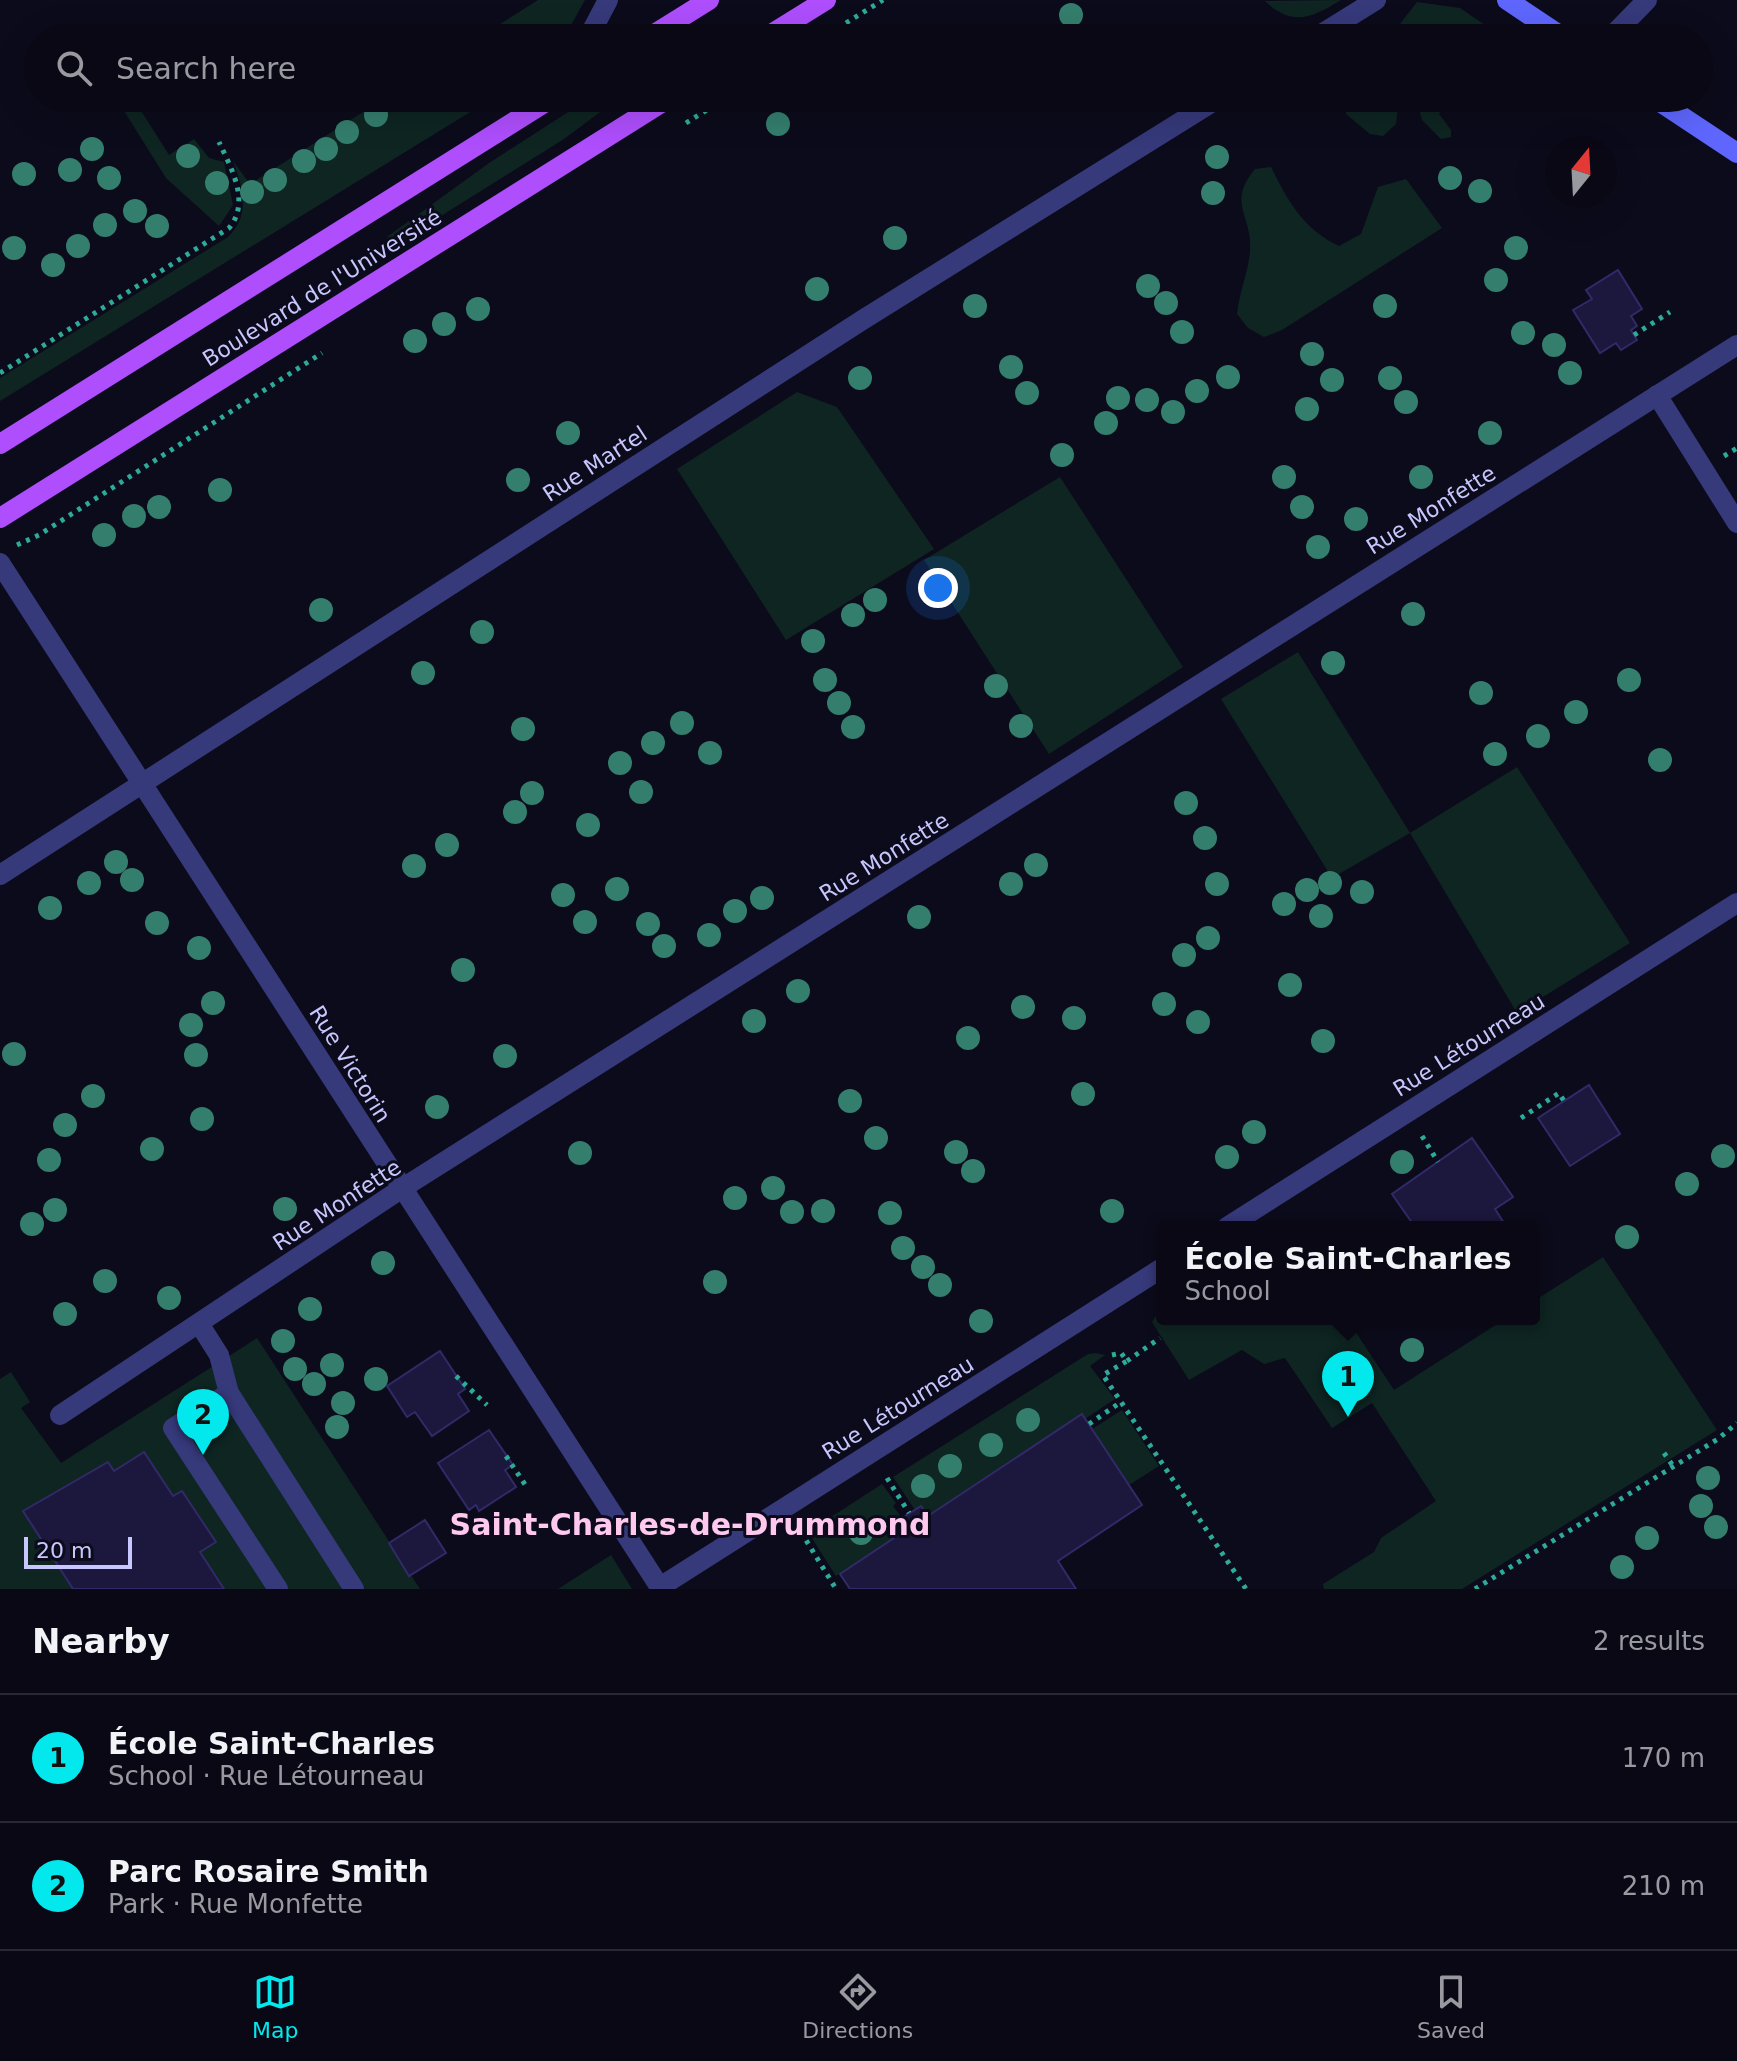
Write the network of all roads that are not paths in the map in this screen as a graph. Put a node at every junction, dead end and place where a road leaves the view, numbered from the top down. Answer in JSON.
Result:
{"nodes":[{"id":1,"x":608,"y":0,"type":"edge"},
{"id":2,"x":709,"y":0,"type":"edge"},
{"id":3,"x":826,"y":0,"type":"edge"},
{"id":4,"x":1376,"y":0,"type":"edge"},
{"id":5,"x":1507,"y":0,"type":"edge"},
{"id":6,"x":1647,"y":0,"type":"edge"},
{"id":7,"x":595,"y":24,"type":"edge"},
{"id":8,"x":670,"y":24,"type":"edge"},
{"id":9,"x":787,"y":24,"type":"edge"},
{"id":10,"x":1337,"y":24,"type":"edge"},
{"id":11,"x":1543,"y":24,"type":"edge"},
{"id":12,"x":1624,"y":24,"type":"edge"},
{"id":13,"x":524,"y":112,"type":"edge"},
{"id":14,"x":530,"y":112,"type":"edge"},
{"id":15,"x":647,"y":112,"type":"edge"},
{"id":16,"x":1197,"y":112,"type":"edge"},
{"id":17,"x":1675,"y":112,"type":"edge"},
{"id":18,"x":512,"y":123,"type":"junction"},
{"id":19,"x":1737,"y":153,"type":"edge"},
{"id":20,"x":1737,"y":345,"type":"edge"},
{"id":21,"x":1657,"y":395,"type":"junction"},
{"id":22,"x":0,"y":444,"type":"edge"},
{"id":23,"x":0,"y":518,"type":"edge"},
{"id":24,"x":1737,"y":523,"type":"edge"},
{"id":25,"x":0,"y":563,"type":"edge"},
{"id":26,"x":144,"y":784,"type":"junction"},
{"id":27,"x":0,"y":875,"type":"edge"},
{"id":28,"x":1737,"y":903,"type":"edge"},
{"id":29,"x":401,"y":1189,"type":"junction"},
{"id":30,"x":1236,"y":1221,"type":"edge"},
{"id":31,"x":1156,"y":1272,"type":"edge"},
{"id":32,"x":200,"y":1325,"type":"junction"},
{"id":33,"x":229,"y":1393,"type":"junction"},
{"id":34,"x":60,"y":1415,"type":"dead end"},
{"id":35,"x":660,"y":1588,"type":"edge"},
{"id":36,"x":278,"y":1589,"type":"edge"},
{"id":37,"x":354,"y":1589,"type":"edge"}],
"edges":[{"from":1,"to":7,"type":"street"},
{"from":2,"to":8,"type":"main road"},
{"from":3,"to":9,"type":"main road"},
{"from":4,"to":10,"type":"street"},
{"from":5,"to":11,"type":"street"},
{"from":6,"to":12,"type":"street"},
{"from":13,"to":18,"type":"street"},
{"from":14,"to":18,"type":"main road","name":"Boulevard de l'Université"},
{"from":15,"to":23,"type":"main road","name":"Boulevard de l'Université"},
{"from":16,"to":26,"type":"street","name":"Rue Martel"},
{"from":17,"to":19,"type":"street"},
{"from":18,"to":22,"type":"main road","name":"Boulevard de l'Université"},
{"from":20,"to":21,"type":"street","name":"Rue Monfette"},
{"from":21,"to":24,"type":"street"},
{"from":21,"to":29,"type":"street","name":"Rue Monfette"},
{"from":25,"to":26,"type":"street","name":"Rue Victorin"},
{"from":26,"to":27,"type":"street","name":"Rue Martel"},
{"from":26,"to":29,"type":"street","name":"Rue Victorin"},
{"from":28,"to":30,"type":"street","name":"Rue Létourneau"},
{"from":29,"to":32,"type":"street","name":"Rue Monfette"},
{"from":29,"to":35,"type":"street","name":"Rue Victorin"},
{"from":31,"to":35,"type":"street","name":"Rue Létourneau"},
{"from":32,"to":33,"type":"street"},
{"from":32,"to":34,"type":"street","name":"Rue Monfette"},
{"from":33,"to":36,"type":"street"},
{"from":33,"to":37,"type":"street"}]}
